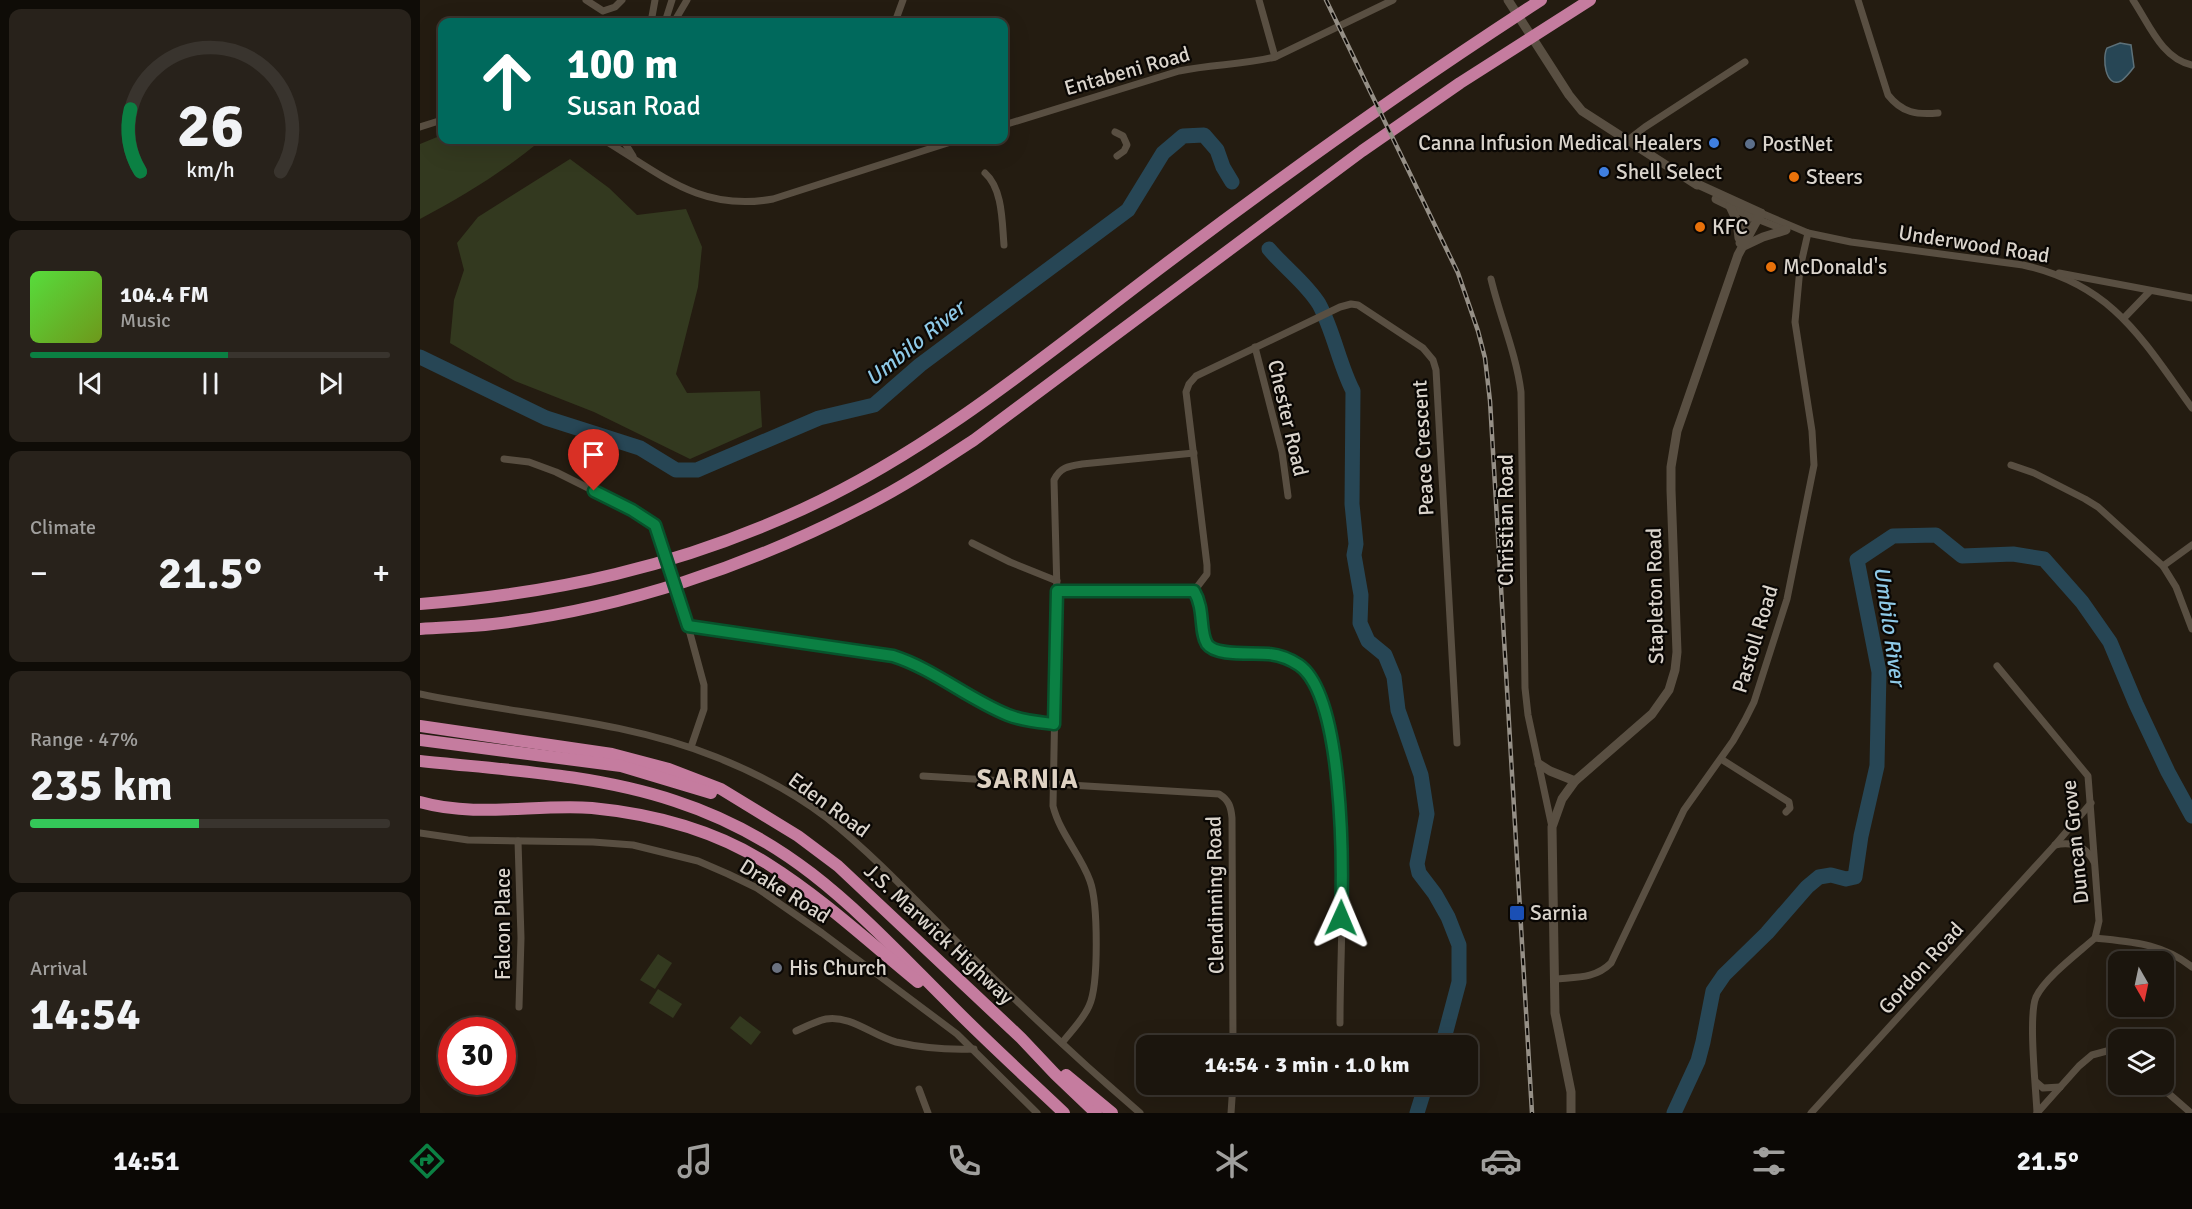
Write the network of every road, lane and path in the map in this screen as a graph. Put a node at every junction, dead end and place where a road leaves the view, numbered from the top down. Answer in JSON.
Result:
{"nodes":[{"id":1,"x":586,"y":0,"type":"edge"},
{"id":2,"x":622,"y":0,"type":"edge"},
{"id":3,"x":655,"y":0,"type":"edge"},
{"id":4,"x":672,"y":0,"type":"edge"},
{"id":5,"x":687,"y":0,"type":"edge"},
{"id":6,"x":903,"y":0,"type":"edge"},
{"id":7,"x":1259,"y":0,"type":"edge"},
{"id":8,"x":1393,"y":0,"type":"edge"},
{"id":9,"x":1508,"y":0,"type":"edge"},
{"id":10,"x":1540,"y":0,"type":"edge"},
{"id":11,"x":1590,"y":0,"type":"edge"},
{"id":12,"x":1858,"y":0,"type":"edge"},
{"id":13,"x":2133,"y":0,"type":"edge"},
{"id":14,"x":652,"y":18,"type":"edge"},
{"id":15,"x":665,"y":18,"type":"edge"},
{"id":16,"x":676,"y":18,"type":"edge"},
{"id":17,"x":896,"y":18,"type":"edge"},
{"id":18,"x":1275,"y":57,"type":"junction"},
{"id":19,"x":1745,"y":62,"type":"dead end"},
{"id":20,"x":2192,"y":65,"type":"edge"},
{"id":21,"x":1938,"y":113,"type":"dead end"},
{"id":22,"x":438,"y":121,"type":"edge"},
{"id":23,"x":1008,"y":124,"type":"edge"},
{"id":24,"x":420,"y":127,"type":"edge"},
{"id":25,"x":1115,"y":132,"type":"dead end"},
{"id":26,"x":1628,"y":140,"type":"junction"},
{"id":27,"x":611,"y":144,"type":"edge"},
{"id":28,"x":626,"y":144,"type":"edge"},
{"id":29,"x":945,"y":144,"type":"edge"},
{"id":30,"x":1116,"y":156,"type":"dead end"},
{"id":31,"x":634,"y":158,"type":"junction"},
{"id":32,"x":985,"y":173,"type":"dead end"},
{"id":33,"x":1693,"y":182,"type":"junction"},
{"id":34,"x":1730,"y":206,"type":"junction"},
{"id":35,"x":1754,"y":214,"type":"junction"},
{"id":36,"x":1786,"y":230,"type":"junction"},
{"id":37,"x":1805,"y":232,"type":"junction"},
{"id":38,"x":1004,"y":245,"type":"dead end"},
{"id":39,"x":1740,"y":249,"type":"junction"},
{"id":40,"x":2048,"y":271,"type":"junction"},
{"id":41,"x":1491,"y":279,"type":"dead end"},
{"id":42,"x":2150,"y":291,"type":"junction"},
{"id":43,"x":2192,"y":298,"type":"edge"},
{"id":44,"x":2124,"y":318,"type":"junction"},
{"id":45,"x":1255,"y":348,"type":"junction"},
{"id":46,"x":2192,"y":408,"type":"edge"},
{"id":47,"x":1194,"y":453,"type":"junction"},
{"id":48,"x":504,"y":459,"type":"dead end"},
{"id":49,"x":2011,"y":465,"type":"dead end"},
{"id":50,"x":1288,"y":496,"type":"dead end"},
{"id":51,"x":972,"y":543,"type":"dead end"},
{"id":52,"x":2192,"y":545,"type":"edge"},
{"id":53,"x":2163,"y":566,"type":"junction"},
{"id":54,"x":1056,"y":581,"type":"junction"},
{"id":55,"x":1057,"y":591,"type":"junction"},
{"id":56,"x":1194,"y":591,"type":"junction"},
{"id":57,"x":420,"y":604,"type":"edge"},
{"id":58,"x":688,"y":626,"type":"junction"},
{"id":59,"x":420,"y":629,"type":"edge"},
{"id":60,"x":2192,"y":629,"type":"edge"},
{"id":61,"x":1997,"y":666,"type":"dead end"},
{"id":62,"x":420,"y":694,"type":"edge"},
{"id":63,"x":1054,"y":724,"type":"junction"},
{"id":64,"x":420,"y":726,"type":"edge"},
{"id":65,"x":420,"y":740,"type":"edge"},
{"id":66,"x":1457,"y":743,"type":"dead end"},
{"id":67,"x":691,"y":747,"type":"junction"},
{"id":68,"x":1721,"y":759,"type":"junction"},
{"id":69,"x":420,"y":761,"type":"edge"},
{"id":70,"x":1539,"y":764,"type":"junction"},
{"id":71,"x":923,"y":776,"type":"dead end"},
{"id":72,"x":1575,"y":781,"type":"junction"},
{"id":73,"x":1053,"y":785,"type":"junction"},
{"id":74,"x":420,"y":802,"type":"edge"},
{"id":75,"x":741,"y":803,"type":"junction"},
{"id":76,"x":2091,"y":804,"type":"junction"},
{"id":77,"x":1786,"y":813,"type":"dead end"},
{"id":78,"x":1552,"y":827,"type":"junction"},
{"id":79,"x":420,"y":833,"type":"edge"},
{"id":80,"x":518,"y":841,"type":"junction"},
{"id":81,"x":2055,"y":845,"type":"junction"},
{"id":82,"x":2095,"y":865,"type":"junction"},
{"id":83,"x":2095,"y":938,"type":"junction"},
{"id":84,"x":2192,"y":967,"type":"edge"},
{"id":85,"x":1555,"y":979,"type":"junction"},
{"id":86,"x":519,"y":1007,"type":"dead end"},
{"id":87,"x":962,"y":1016,"type":"junction"},
{"id":88,"x":1340,"y":1023,"type":"dead end"},
{"id":89,"x":796,"y":1031,"type":"dead end"},
{"id":90,"x":1233,"y":1035,"type":"edge"},
{"id":91,"x":1022,"y":1038,"type":"junction"},
{"id":92,"x":1062,"y":1043,"type":"junction"},
{"id":93,"x":974,"y":1049,"type":"junction"},
{"id":94,"x":2108,"y":1051,"type":"edge"},
{"id":95,"x":2036,"y":1083,"type":"junction"},
{"id":96,"x":2060,"y":1087,"type":"junction"},
{"id":97,"x":919,"y":1089,"type":"dead end"},
{"id":98,"x":1232,"y":1095,"type":"edge"},
{"id":99,"x":2170,"y":1095,"type":"edge"},
{"id":100,"x":928,"y":1113,"type":"edge"},
{"id":101,"x":1037,"y":1113,"type":"edge"},
{"id":102,"x":1064,"y":1113,"type":"edge"},
{"id":103,"x":1096,"y":1113,"type":"edge"},
{"id":104,"x":1112,"y":1113,"type":"edge"},
{"id":105,"x":1140,"y":1113,"type":"edge"},
{"id":106,"x":1231,"y":1113,"type":"edge"},
{"id":107,"x":1570,"y":1113,"type":"edge"},
{"id":108,"x":1810,"y":1113,"type":"edge"},
{"id":109,"x":2037,"y":1113,"type":"edge"},
{"id":110,"x":2191,"y":1113,"type":"edge"}],
"edges":[{"from":1,"to":2,"type":"street"},
{"from":3,"to":14,"type":"street"},
{"from":4,"to":15,"type":"street"},
{"from":5,"to":16,"type":"street"},
{"from":6,"to":17,"type":"street"},
{"from":7,"to":18,"type":"street"},
{"from":8,"to":18,"type":"street","name":"Entabeni Road"},
{"from":9,"to":26,"type":"main road","name":"Underwood Road"},
{"from":10,"to":57,"type":"highway"},
{"from":11,"to":59,"type":"highway"},
{"from":12,"to":21,"type":"street"},
{"from":13,"to":20,"type":"street"},
{"from":18,"to":23,"type":"street","name":"Entabeni Road"},
{"from":19,"to":26,"type":"street"},
{"from":22,"to":24,"type":"street"},
{"from":25,"to":30,"type":"street"},
{"from":26,"to":33,"type":"main road","name":"Underwood Road"},
{"from":27,"to":31,"type":"street"},
{"from":28,"to":31,"type":"street"},
{"from":29,"to":31,"type":"street"},
{"from":32,"to":38,"type":"street"},
{"from":33,"to":34,"type":"main road","name":"Underwood Road"},
{"from":33,"to":35,"type":"main road","name":"Underwood Road"},
{"from":34,"to":35,"type":"main road","name":"Underwood Road"},
{"from":34,"to":39,"type":"main road"},
{"from":35,"to":36,"type":"street","name":"Underwood Road"},
{"from":35,"to":37,"type":"street","name":"Underwood Road"},
{"from":35,"to":39,"type":"main road","name":"Stapleton Road"},
{"from":36,"to":37,"type":"street","name":"Underwood Road"},
{"from":36,"to":39,"type":"main road"},
{"from":37,"to":40,"type":"street","name":"Underwood Road"},
{"from":37,"to":68,"type":"street","name":"Pastoll Road"},
{"from":39,"to":72,"type":"main road","name":"Stapleton Road"},
{"from":40,"to":42,"type":"street"},
{"from":40,"to":44,"type":"street","name":"Underwood Road"},
{"from":41,"to":70,"type":"street","name":"Christian Road"},
{"from":42,"to":43,"type":"street"},
{"from":42,"to":44,"type":"street"},
{"from":44,"to":46,"type":"street","name":"Underwood Road"},
{"from":45,"to":47,"type":"street","name":"Peace Crescent"},
{"from":45,"to":50,"type":"street","name":"Chester Road"},
{"from":45,"to":66,"type":"street","name":"Peace Crescent"},
{"from":47,"to":54,"type":"street"},
{"from":47,"to":56,"type":"street"},
{"from":48,"to":58,"type":"street"},
{"from":49,"to":53,"type":"street"},
{"from":51,"to":54,"type":"street"},
{"from":52,"to":53,"type":"street"},
{"from":53,"to":60,"type":"street"},
{"from":54,"to":55,"type":"street"},
{"from":55,"to":56,"type":"street"},
{"from":55,"to":63,"type":"street"},
{"from":56,"to":88,"type":"street"},
{"from":58,"to":63,"type":"street"},
{"from":58,"to":67,"type":"street"},
{"from":61,"to":76,"type":"street","name":"Duncan Grove"},
{"from":62,"to":67,"type":"street","name":"Eden Road"},
{"from":63,"to":73,"type":"street"},
{"from":64,"to":75,"type":"highway"},
{"from":65,"to":75,"type":"highway"},
{"from":67,"to":92,"type":"street","name":"Eden Road"},
{"from":68,"to":77,"type":"street"},
{"from":68,"to":85,"type":"street","name":"Pastoll Road"},
{"from":69,"to":87,"type":"highway"},
{"from":70,"to":72,"type":"main road"},
{"from":70,"to":78,"type":"street","name":"Christian Road"},
{"from":71,"to":73,"type":"street","name":"Clendinning Road"},
{"from":72,"to":78,"type":"main road","name":"Stapleton Road"},
{"from":73,"to":90,"type":"street","name":"Clendinning Road"},
{"from":73,"to":92,"type":"street"},
{"from":74,"to":87,"type":"highway"},
{"from":75,"to":91,"type":"highway","name":"J.S. Marwick Highway"},
{"from":76,"to":81,"type":"street","name":"Gordon Road"},
{"from":76,"to":82,"type":"street","name":"Duncan Grove"},
{"from":78,"to":85,"type":"main road","name":"Stapleton Road"},
{"from":79,"to":80,"type":"street","name":"Drake Road"},
{"from":80,"to":86,"type":"street","name":"Falcon Place"},
{"from":80,"to":93,"type":"street","name":"Drake Road"},
{"from":81,"to":82,"type":"street"},
{"from":81,"to":108,"type":"street","name":"Gordon Road"},
{"from":82,"to":83,"type":"street","name":"Duncan Grove"},
{"from":83,"to":84,"type":"street"},
{"from":83,"to":95,"type":"street"},
{"from":85,"to":107,"type":"main road","name":"Stapleton Road"},
{"from":87,"to":102,"type":"highway"},
{"from":89,"to":93,"type":"street"},
{"from":91,"to":103,"type":"highway","name":"J.S. Marwick Highway"},
{"from":91,"to":104,"type":"highway"},
{"from":92,"to":105,"type":"street","name":"Eden Road"},
{"from":93,"to":101,"type":"street","name":"Drake Road"},
{"from":94,"to":96,"type":"street"},
{"from":95,"to":96,"type":"street"},
{"from":95,"to":109,"type":"street"},
{"from":96,"to":109,"type":"street"},
{"from":97,"to":100,"type":"street"},
{"from":98,"to":106,"type":"street"},
{"from":99,"to":110,"type":"street"}]}
